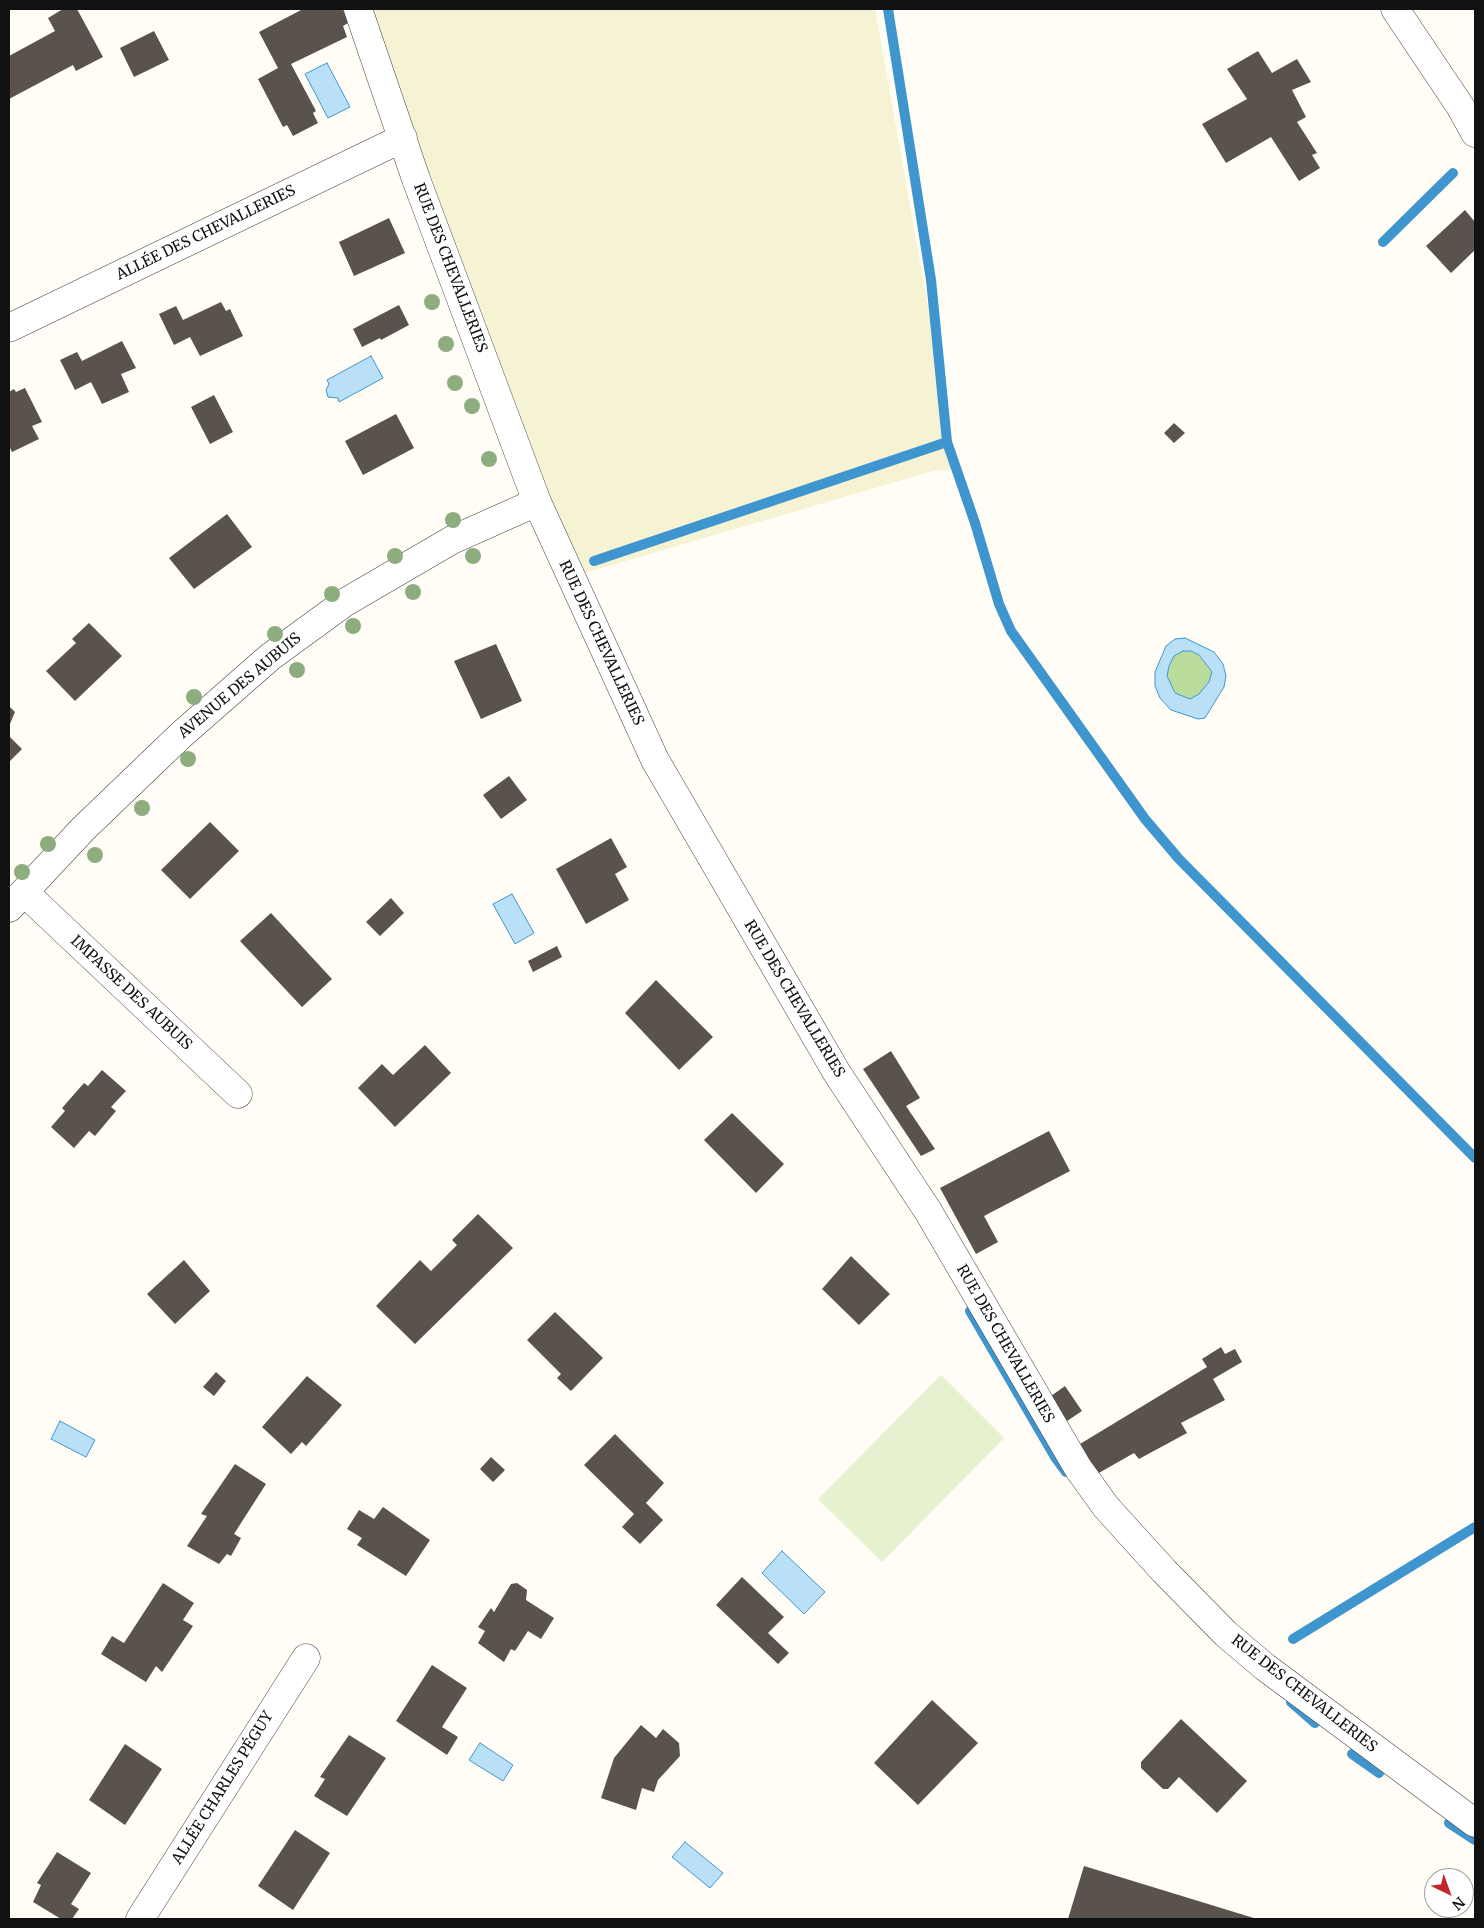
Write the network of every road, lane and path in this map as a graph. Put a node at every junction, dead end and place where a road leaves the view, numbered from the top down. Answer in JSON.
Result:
{"nodes":[{"id":1,"x":358,"y":9,"type":"edge"},
{"id":2,"x":1395,"y":9,"type":"edge"},
{"id":3,"x":1475,"y":133,"type":"edge"},
{"id":4,"x":403,"y":138,"type":"junction"},
{"id":5,"x":9,"y":328,"type":"edge"},
{"id":6,"x":536,"y":502,"type":"junction"},
{"id":7,"x":16,"y":900,"type":"edge"},
{"id":8,"x":238,"y":1094,"type":"dead end"},
{"id":9,"x":306,"y":1658,"type":"dead end"},
{"id":10,"x":1475,"y":1823,"type":"edge"},
{"id":11,"x":140,"y":1919,"type":"edge"}],
"edges":[{"from":1,"to":4,"type":"street","name":"RUE DES CHEVALLERIES"},
{"from":2,"to":3,"type":"street"},
{"from":4,"to":5,"type":"street","name":"ALLÉE DES CHEVALLERIES"},
{"from":4,"to":6,"type":"street","name":"RUE DES CHEVALLERIES"},
{"from":6,"to":7,"type":"street","name":"AVENUE DES AUBUIS"},
{"from":6,"to":10,"type":"street","name":"RUE DES CHEVALLERIES"},
{"from":7,"to":8,"type":"street","name":"IMPASSE DES AUBUIS"},
{"from":9,"to":11,"type":"street","name":"ALLÉE CHARLES PÉGUY"}]}
